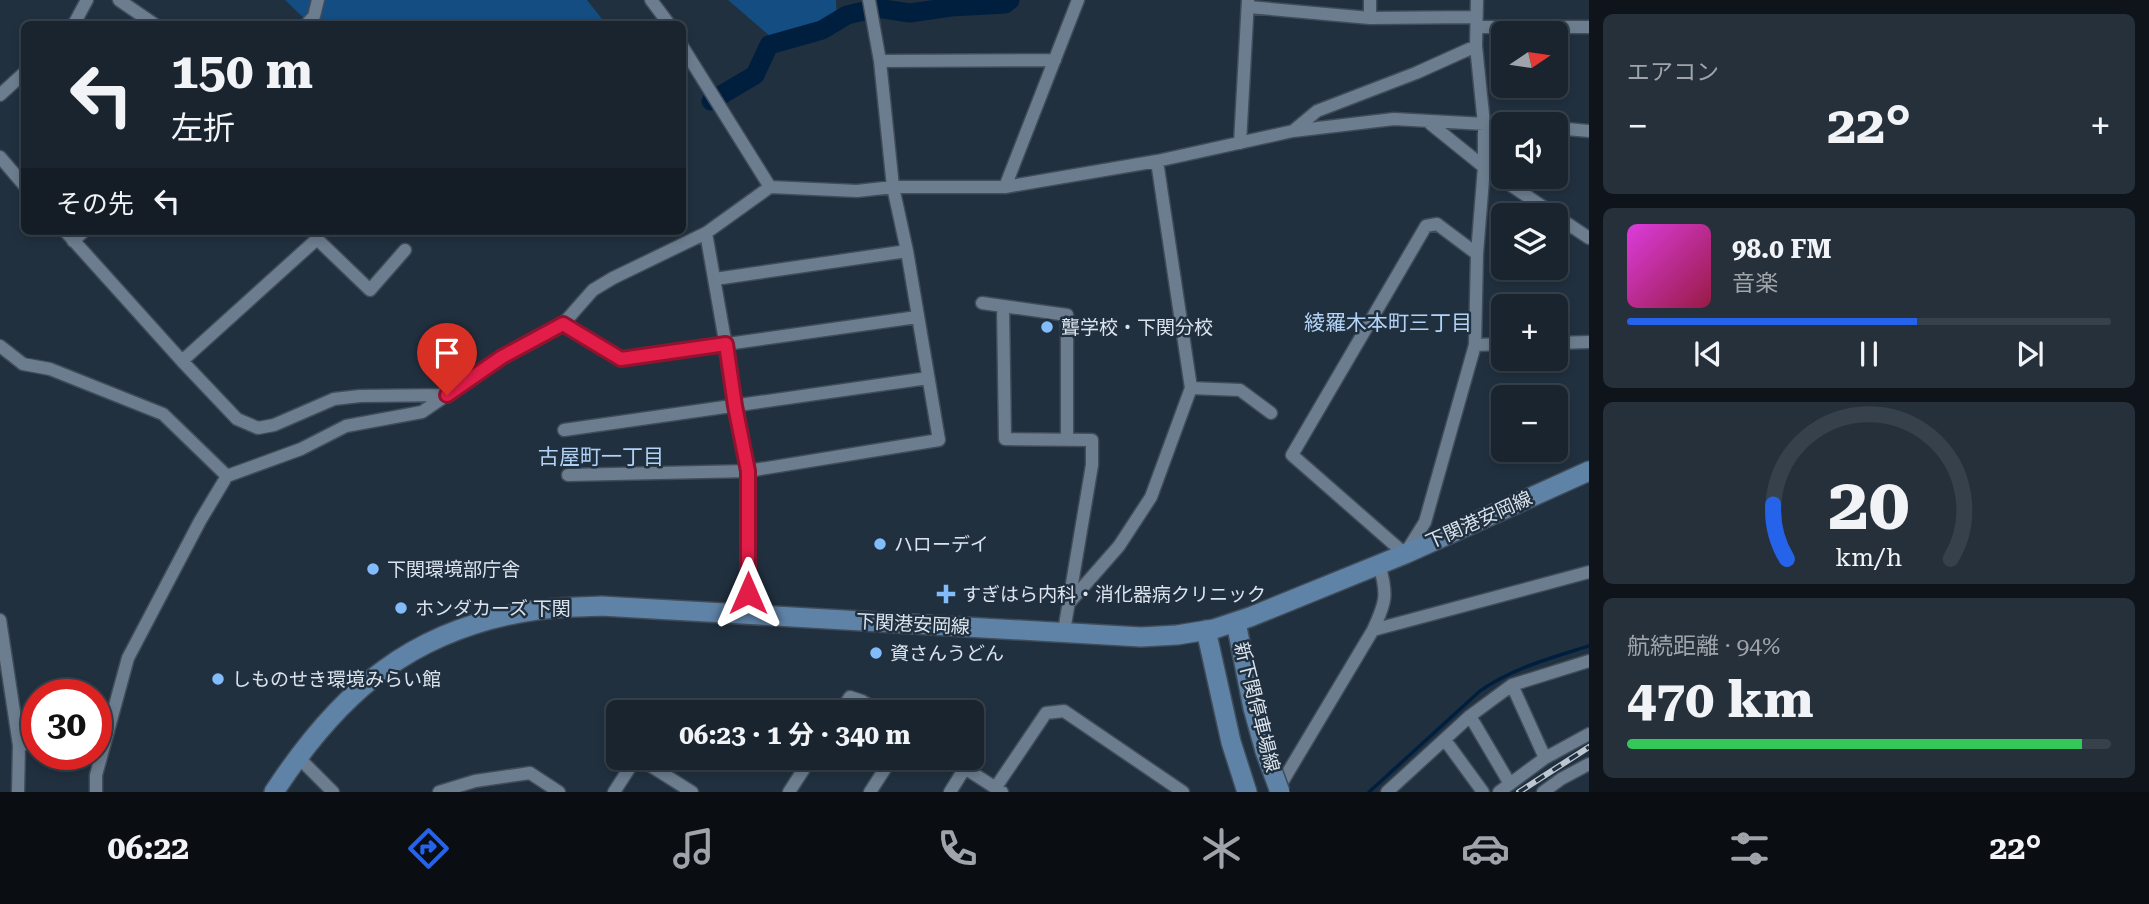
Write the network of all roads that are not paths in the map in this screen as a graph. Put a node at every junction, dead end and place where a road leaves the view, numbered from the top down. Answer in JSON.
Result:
{"nodes":[{"id":1,"x":87,"y":0,"type":"edge"},
{"id":2,"x":119,"y":0,"type":"edge"},
{"id":3,"x":318,"y":0,"type":"edge"},
{"id":4,"x":651,"y":0,"type":"edge"},
{"id":5,"x":869,"y":0,"type":"edge"},
{"id":6,"x":1078,"y":0,"type":"edge"},
{"id":7,"x":1370,"y":0,"type":"edge"},
{"id":8,"x":1477,"y":0,"type":"edge"},
{"id":9,"x":1248,"y":3,"type":"edge"},
{"id":10,"x":1370,"y":18,"type":"junction"},
{"id":11,"x":76,"y":21,"type":"edge"},
{"id":12,"x":150,"y":21,"type":"edge"},
{"id":13,"x":310,"y":21,"type":"edge"},
{"id":14,"x":667,"y":21,"type":"edge"},
{"id":15,"x":1476,"y":22,"type":"junction"},
{"id":16,"x":1589,"y":27,"type":"edge"},
{"id":17,"x":1476,"y":46,"type":"junction"},
{"id":18,"x":686,"y":52,"type":"edge"},
{"id":19,"x":1055,"y":60,"type":"junction"},
{"id":20,"x":880,"y":61,"type":"junction"},
{"id":21,"x":21,"y":77,"type":"edge"},
{"id":22,"x":0,"y":95,"type":"edge"},
{"id":23,"x":1427,"y":121,"type":"junction"},
{"id":24,"x":1484,"y":124,"type":"junction"},
{"id":25,"x":1491,"y":124,"type":"edge"},
{"id":26,"x":1568,"y":129,"type":"edge"},
{"id":27,"x":1293,"y":131,"type":"junction"},
{"id":28,"x":1589,"y":131,"type":"edge"},
{"id":29,"x":1240,"y":143,"type":"junction"},
{"id":30,"x":0,"y":157,"type":"edge"},
{"id":31,"x":1157,"y":161,"type":"junction"},
{"id":32,"x":1483,"y":167,"type":"junction"},
{"id":33,"x":21,"y":182,"type":"edge"},
{"id":34,"x":770,"y":187,"type":"junction"},
{"id":35,"x":893,"y":187,"type":"junction"},
{"id":36,"x":1006,"y":187,"type":"junction"},
{"id":37,"x":1537,"y":203,"type":"edge"},
{"id":38,"x":1568,"y":224,"type":"edge"},
{"id":39,"x":706,"y":233,"type":"junction"},
{"id":40,"x":69,"y":236,"type":"edge"},
{"id":41,"x":1589,"y":238,"type":"edge"},
{"id":42,"x":405,"y":250,"type":"dead end"},
{"id":43,"x":907,"y":251,"type":"junction"},
{"id":44,"x":1477,"y":254,"type":"junction"},
{"id":45,"x":715,"y":279,"type":"junction"},
{"id":46,"x":982,"y":303,"type":"dead end"},
{"id":47,"x":1003,"y":306,"type":"junction"},
{"id":48,"x":917,"y":317,"type":"junction"},
{"id":49,"x":563,"y":324,"type":"junction"},
{"id":50,"x":1589,"y":342,"type":"edge"},
{"id":51,"x":1568,"y":343,"type":"edge"},
{"id":52,"x":726,"y":344,"type":"junction"},
{"id":53,"x":1491,"y":344,"type":"edge"},
{"id":54,"x":1475,"y":345,"type":"junction"},
{"id":55,"x":0,"y":346,"type":"edge"},
{"id":56,"x":182,"y":361,"type":"junction"},
{"id":57,"x":928,"y":378,"type":"junction"},
{"id":58,"x":1191,"y":388,"type":"junction"},
{"id":59,"x":447,"y":395,"type":"junction"},
{"id":60,"x":735,"y":406,"type":"junction"},
{"id":61,"x":1272,"y":413,"type":"dead end"},
{"id":62,"x":564,"y":430,"type":"dead end"},
{"id":63,"x":1067,"y":440,"type":"junction"},
{"id":64,"x":748,"y":471,"type":"junction"},
{"id":65,"x":1589,"y":471,"type":"edge"},
{"id":66,"x":568,"y":475,"type":"dead end"},
{"id":67,"x":227,"y":476,"type":"junction"},
{"id":68,"x":1405,"y":554,"type":"junction"},
{"id":69,"x":1379,"y":564,"type":"junction"},
{"id":70,"x":1589,"y":572,"type":"edge"},
{"id":71,"x":1069,"y":603,"type":"junction"},
{"id":72,"x":748,"y":616,"type":"junction"},
{"id":73,"x":0,"y":620,"type":"edge"},
{"id":74,"x":1236,"y":622,"type":"junction"},
{"id":75,"x":1206,"y":630,"type":"junction"},
{"id":76,"x":1373,"y":630,"type":"junction"},
{"id":77,"x":1064,"y":631,"type":"junction"},
{"id":78,"x":1589,"y":660,"type":"edge"},
{"id":79,"x":1512,"y":685,"type":"junction"},
{"id":80,"x":112,"y":703,"type":"edge"},
{"id":81,"x":1470,"y":716,"type":"junction"},
{"id":82,"x":1589,"y":734,"type":"edge"},
{"id":83,"x":1445,"y":740,"type":"junction"},
{"id":84,"x":19,"y":746,"type":"joint"},
{"id":85,"x":297,"y":756,"type":"junction"},
{"id":86,"x":1545,"y":758,"type":"junction"},
{"id":87,"x":1589,"y":764,"type":"edge"},
{"id":88,"x":97,"y":770,"type":"edge"},
{"id":89,"x":629,"y":770,"type":"edge"},
{"id":90,"x":656,"y":770,"type":"edge"},
{"id":91,"x":803,"y":770,"type":"edge"},
{"id":92,"x":884,"y":770,"type":"edge"},
{"id":93,"x":964,"y":770,"type":"edge"},
{"id":94,"x":968,"y":770,"type":"edge"},
{"id":95,"x":1164,"y":787,"type":"edge"},
{"id":96,"x":1505,"y":788,"type":"edge"},
{"id":97,"x":999,"y":790,"type":"edge"},
{"id":98,"x":18,"y":792,"type":"edge"},
{"id":99,"x":96,"y":792,"type":"edge"},
{"id":100,"x":274,"y":792,"type":"edge"},
{"id":101,"x":333,"y":792,"type":"edge"},
{"id":102,"x":439,"y":792,"type":"edge"},
{"id":103,"x":559,"y":792,"type":"edge"},
{"id":104,"x":614,"y":792,"type":"edge"},
{"id":105,"x":692,"y":792,"type":"edge"},
{"id":106,"x":789,"y":792,"type":"edge"},
{"id":107,"x":870,"y":792,"type":"edge"},
{"id":108,"x":950,"y":792,"type":"edge"},
{"id":109,"x":1183,"y":792,"type":"edge"},
{"id":110,"x":1247,"y":792,"type":"edge"},
{"id":111,"x":1278,"y":792,"type":"edge"},
{"id":112,"x":1387,"y":792,"type":"edge"},
{"id":113,"x":1483,"y":792,"type":"edge"},
{"id":114,"x":1543,"y":792,"type":"edge"}],
"edges":[{"from":1,"to":11,"type":"street"},
{"from":2,"to":12,"type":"street"},
{"from":3,"to":13,"type":"street"},
{"from":4,"to":14,"type":"street"},
{"from":5,"to":20,"type":"street"},
{"from":6,"to":19,"type":"street"},
{"from":7,"to":10,"type":"street"},
{"from":8,"to":15,"type":"street"},
{"from":9,"to":10,"type":"street"},
{"from":9,"to":29,"type":"street"},
{"from":10,"to":15,"type":"street"},
{"from":15,"to":16,"type":"street"},
{"from":15,"to":17,"type":"street"},
{"from":17,"to":24,"type":"street"},
{"from":17,"to":27,"type":"street"},
{"from":18,"to":34,"type":"street"},
{"from":19,"to":20,"type":"street"},
{"from":19,"to":36,"type":"street"},
{"from":20,"to":35,"type":"street"},
{"from":21,"to":22,"type":"street"},
{"from":23,"to":24,"type":"street"},
{"from":23,"to":27,"type":"street"},
{"from":23,"to":32,"type":"street"},
{"from":24,"to":25,"type":"street"},
{"from":24,"to":32,"type":"street"},
{"from":26,"to":28,"type":"street"},
{"from":27,"to":29,"type":"street"},
{"from":29,"to":31,"type":"street"},
{"from":30,"to":33,"type":"street"},
{"from":31,"to":36,"type":"street"},
{"from":31,"to":58,"type":"street"},
{"from":32,"to":37,"type":"street"},
{"from":32,"to":44,"type":"street"},
{"from":34,"to":35,"type":"street"},
{"from":34,"to":39,"type":"street"},
{"from":35,"to":36,"type":"street"},
{"from":35,"to":43,"type":"street"},
{"from":38,"to":41,"type":"street"},
{"from":39,"to":45,"type":"street"},
{"from":39,"to":49,"type":"street"},
{"from":40,"to":56,"type":"street"},
{"from":42,"to":56,"type":"street"},
{"from":43,"to":45,"type":"street"},
{"from":43,"to":48,"type":"street"},
{"from":44,"to":54,"type":"street"},
{"from":44,"to":68,"type":"street"},
{"from":45,"to":52,"type":"street"},
{"from":46,"to":47,"type":"street"},
{"from":47,"to":63,"type":"street"},
{"from":47,"to":63,"type":"street"},
{"from":48,"to":52,"type":"street"},
{"from":48,"to":57,"type":"street"},
{"from":49,"to":52,"type":"street"},
{"from":49,"to":59,"type":"street"},
{"from":50,"to":51,"type":"street"},
{"from":52,"to":60,"type":"street"},
{"from":53,"to":54,"type":"street"},
{"from":54,"to":68,"type":"street"},
{"from":55,"to":67,"type":"street"},
{"from":56,"to":59,"type":"street"},
{"from":57,"to":60,"type":"street"},
{"from":57,"to":64,"type":"street"},
{"from":58,"to":61,"type":"street"},
{"from":58,"to":71,"type":"street"},
{"from":59,"to":67,"type":"street"},
{"from":60,"to":62,"type":"street"},
{"from":60,"to":64,"type":"street"},
{"from":63,"to":71,"type":"street"},
{"from":64,"to":66,"type":"street"},
{"from":64,"to":72,"type":"street"},
{"from":65,"to":68,"type":"main road","name":"下関港安岡線"},
{"from":67,"to":80,"type":"street"},
{"from":68,"to":69,"type":"main road","name":"下関港安岡線"},
{"from":69,"to":74,"type":"main road","name":"下関港安岡線"},
{"from":69,"to":76,"type":"street"},
{"from":70,"to":76,"type":"street"},
{"from":71,"to":77,"type":"street"},
{"from":72,"to":77,"type":"main road","name":"下関港安岡線"},
{"from":72,"to":85,"type":"main road","name":"下関港安岡線"},
{"from":73,"to":84,"type":"street"},
{"from":74,"to":75,"type":"main road","name":"下関港安岡線"},
{"from":74,"to":111,"type":"main road","name":"新下関停車場線","bridge":true},
{"from":75,"to":77,"type":"main road","name":"下関港安岡線"},
{"from":75,"to":110,"type":"main road","name":"新下関停車場線"},
{"from":76,"to":111,"type":"street"},
{"from":78,"to":79,"type":"street"},
{"from":79,"to":81,"type":"street"},
{"from":79,"to":86,"type":"street"},
{"from":81,"to":83,"type":"street"},
{"from":81,"to":96,"type":"street"},
{"from":82,"to":86,"type":"street"},
{"from":83,"to":112,"type":"street"},
{"from":83,"to":113,"type":"street"},
{"from":84,"to":98,"type":"street"},
{"from":85,"to":100,"type":"main road","name":"下関港安岡線"},
{"from":85,"to":101,"type":"street"},
{"from":86,"to":96,"type":"street"},
{"from":87,"to":114,"type":"street"},
{"from":88,"to":99,"type":"street"},
{"from":89,"to":104,"type":"street"},
{"from":90,"to":105,"type":"street"},
{"from":91,"to":106,"type":"street"},
{"from":92,"to":107,"type":"street"},
{"from":93,"to":108,"type":"street"},
{"from":94,"to":97,"type":"street"},
{"from":95,"to":97,"type":"street"},
{"from":95,"to":109,"type":"street"},
{"from":102,"to":103,"type":"street"}]}
